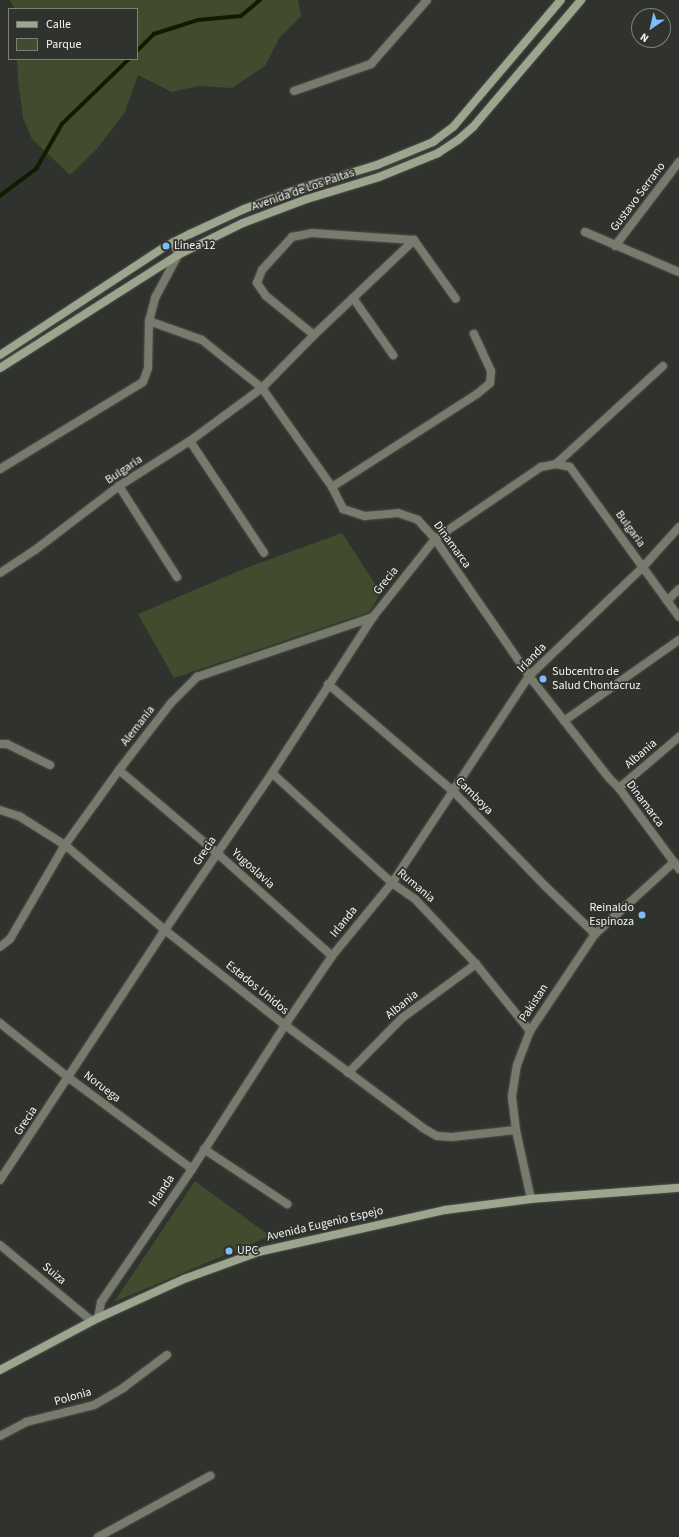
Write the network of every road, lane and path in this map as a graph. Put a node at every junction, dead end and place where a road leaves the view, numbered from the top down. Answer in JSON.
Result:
{"nodes":[{"id":1,"x":427,"y":0,"type":"edge"},
{"id":2,"x":561,"y":0,"type":"edge"},
{"id":3,"x":580,"y":0,"type":"edge"},
{"id":4,"x":294,"y":91,"type":"dead end"},
{"id":5,"x":679,"y":162,"type":"edge"},
{"id":6,"x":585,"y":232,"type":"dead end"},
{"id":7,"x":414,"y":240,"type":"junction"},
{"id":8,"x":174,"y":242,"type":"junction"},
{"id":9,"x":615,"y":246,"type":"junction"},
{"id":10,"x":178,"y":255,"type":"junction"},
{"id":11,"x":679,"y":272,"type":"edge"},
{"id":12,"x":353,"y":298,"type":"junction"},
{"id":13,"x":456,"y":299,"type":"dead end"},
{"id":14,"x":149,"y":321,"type":"junction"},
{"id":15,"x":474,"y":334,"type":"dead end"},
{"id":16,"x":314,"y":335,"type":"junction"},
{"id":17,"x":0,"y":355,"type":"edge"},
{"id":18,"x":393,"y":355,"type":"dead end"},
{"id":19,"x":663,"y":366,"type":"dead end"},
{"id":20,"x":0,"y":368,"type":"edge"},
{"id":21,"x":262,"y":388,"type":"junction"},
{"id":22,"x":190,"y":441,"type":"junction"},
{"id":23,"x":556,"y":464,"type":"junction"},
{"id":24,"x":0,"y":469,"type":"edge"},
{"id":25,"x":119,"y":486,"type":"junction"},
{"id":26,"x":332,"y":487,"type":"junction"},
{"id":27,"x":679,"y":527,"type":"edge"},
{"id":28,"x":435,"y":539,"type":"junction"},
{"id":29,"x":264,"y":552,"type":"dead end"},
{"id":30,"x":643,"y":567,"type":"junction"},
{"id":31,"x":0,"y":573,"type":"edge"},
{"id":32,"x":177,"y":577,"type":"dead end"},
{"id":33,"x":679,"y":589,"type":"edge"},
{"id":34,"x":667,"y":601,"type":"junction"},
{"id":35,"x":373,"y":617,"type":"junction"},
{"id":36,"x":679,"y":617,"type":"edge"},
{"id":37,"x":679,"y":640,"type":"edge"},
{"id":38,"x":529,"y":676,"type":"junction"},
{"id":39,"x":328,"y":684,"type":"junction"},
{"id":40,"x":564,"y":721,"type":"junction"},
{"id":41,"x":679,"y":737,"type":"edge"},
{"id":42,"x":0,"y":744,"type":"edge"},
{"id":43,"x":50,"y":765,"type":"dead end"},
{"id":44,"x":119,"y":770,"type":"junction"},
{"id":45,"x":272,"y":773,"type":"junction"},
{"id":46,"x":619,"y":788,"type":"junction"},
{"id":47,"x":453,"y":790,"type":"junction"},
{"id":48,"x":0,"y":810,"type":"edge"},
{"id":49,"x":65,"y":845,"type":"junction"},
{"id":50,"x":218,"y":854,"type":"junction"},
{"id":51,"x":676,"y":866,"type":"edge"},
{"id":52,"x":392,"y":883,"type":"junction"},
{"id":53,"x":165,"y":930,"type":"junction"},
{"id":54,"x":594,"y":934,"type":"junction"},
{"id":55,"x":0,"y":947,"type":"edge"},
{"id":56,"x":332,"y":956,"type":"junction"},
{"id":57,"x":476,"y":964,"type":"junction"},
{"id":58,"x":0,"y":1023,"type":"edge"},
{"id":59,"x":285,"y":1025,"type":"junction"},
{"id":60,"x":530,"y":1031,"type":"junction"},
{"id":61,"x":348,"y":1073,"type":"junction"},
{"id":62,"x":69,"y":1078,"type":"junction"},
{"id":63,"x":516,"y":1130,"type":"junction"},
{"id":64,"x":204,"y":1149,"type":"junction"},
{"id":65,"x":192,"y":1169,"type":"junction"},
{"id":66,"x":0,"y":1180,"type":"edge"},
{"id":67,"x":679,"y":1188,"type":"edge"},
{"id":68,"x":531,"y":1199,"type":"junction"},
{"id":69,"x":287,"y":1204,"type":"dead end"},
{"id":70,"x":0,"y":1245,"type":"edge"},
{"id":71,"x":95,"y":1320,"type":"junction"},
{"id":72,"x":167,"y":1355,"type":"dead end"},
{"id":73,"x":0,"y":1370,"type":"edge"},
{"id":74,"x":0,"y":1436,"type":"edge"},
{"id":75,"x":210,"y":1476,"type":"dead end"},
{"id":76,"x":98,"y":1537,"type":"edge"}],
"edges":[{"from":1,"to":4,"type":"street"},
{"from":2,"to":8,"type":"main road","name":"Avenida de Los Paltas"},
{"from":3,"to":10,"type":"main road","name":"Avenida de Los Paltas"},
{"from":5,"to":9,"type":"street","name":"Gustavo Serrano"},
{"from":6,"to":9,"type":"street"},
{"from":7,"to":12,"type":"street","name":"Bulgaria"},
{"from":7,"to":13,"type":"street"},
{"from":7,"to":16,"type":"street"},
{"from":8,"to":10,"type":"street"},
{"from":8,"to":17,"type":"main road","name":"Avenida de Los Paltas"},
{"from":9,"to":11,"type":"street"},
{"from":10,"to":14,"type":"street"},
{"from":10,"to":20,"type":"main road","name":"Avenida de Los Paltas"},
{"from":12,"to":16,"type":"street","name":"Bulgaria"},
{"from":12,"to":18,"type":"street"},
{"from":14,"to":21,"type":"street","name":"Dinamarca"},
{"from":14,"to":24,"type":"street"},
{"from":15,"to":26,"type":"street"},
{"from":16,"to":21,"type":"street","name":"Bulgaria"},
{"from":19,"to":23,"type":"street"},
{"from":21,"to":22,"type":"street","name":"Bulgaria"},
{"from":21,"to":26,"type":"street","name":"Dinamarca"},
{"from":22,"to":25,"type":"street","name":"Bulgaria"},
{"from":22,"to":29,"type":"street"},
{"from":23,"to":28,"type":"street","name":"Grecia"},
{"from":23,"to":30,"type":"street","name":"Bulgaria"},
{"from":25,"to":31,"type":"street","name":"Bulgaria"},
{"from":25,"to":32,"type":"street"},
{"from":26,"to":28,"type":"street","name":"Dinamarca"},
{"from":27,"to":30,"type":"street","name":"Irlanda"},
{"from":28,"to":35,"type":"street","name":"Grecia"},
{"from":28,"to":38,"type":"street","name":"Dinamarca"},
{"from":30,"to":34,"type":"street","name":"Bulgaria"},
{"from":30,"to":38,"type":"street","name":"Irlanda"},
{"from":33,"to":34,"type":"street"},
{"from":34,"to":36,"type":"street","name":"Bulgaria"},
{"from":35,"to":39,"type":"street","name":"Grecia"},
{"from":35,"to":44,"type":"street","name":"Alemania"},
{"from":37,"to":40,"type":"street"},
{"from":38,"to":40,"type":"street","name":"Dinamarca"},
{"from":38,"to":47,"type":"street","name":"Irlanda"},
{"from":39,"to":45,"type":"street","name":"Grecia"},
{"from":39,"to":47,"type":"street","name":"Camboya"},
{"from":40,"to":46,"type":"street","name":"Dinamarca"},
{"from":41,"to":46,"type":"street","name":"Albania"},
{"from":42,"to":43,"type":"street"},
{"from":44,"to":49,"type":"street","name":"Alemania"},
{"from":44,"to":50,"type":"street","name":"Yugoslavia"},
{"from":45,"to":50,"type":"street","name":"Grecia"},
{"from":45,"to":52,"type":"street","name":"Rumania"},
{"from":46,"to":51,"type":"street","name":"Dinamarca"},
{"from":47,"to":52,"type":"street","name":"Irlanda"},
{"from":47,"to":54,"type":"street","name":"Camboya"},
{"from":48,"to":49,"type":"street","name":"Estados Unidos"},
{"from":49,"to":53,"type":"street","name":"Estados Unidos"},
{"from":49,"to":55,"type":"street","name":"Alemania"},
{"from":50,"to":53,"type":"street","name":"Grecia"},
{"from":50,"to":56,"type":"street","name":"Yugoslavia"},
{"from":51,"to":54,"type":"street","name":"Pakistan"},
{"from":52,"to":56,"type":"street","name":"Irlanda"},
{"from":52,"to":57,"type":"street","name":"Rumania"},
{"from":53,"to":59,"type":"street","name":"Estados Unidos"},
{"from":53,"to":62,"type":"street","name":"Grecia"},
{"from":54,"to":60,"type":"street","name":"Pakistan"},
{"from":56,"to":59,"type":"street","name":"Irlanda"},
{"from":57,"to":60,"type":"street","name":"Rumania"},
{"from":57,"to":61,"type":"street","name":"Albania"},
{"from":58,"to":62,"type":"street","name":"Noruega"},
{"from":59,"to":61,"type":"street","name":"Estados Unidos"},
{"from":59,"to":64,"type":"street","name":"Irlanda"},
{"from":60,"to":63,"type":"street","name":"Pakistan"},
{"from":61,"to":63,"type":"street","name":"Estados Unidos"},
{"from":62,"to":65,"type":"street","name":"Noruega"},
{"from":62,"to":66,"type":"street","name":"Grecia"},
{"from":63,"to":68,"type":"street","name":"Pakistan"},
{"from":64,"to":65,"type":"street","name":"Irlanda"},
{"from":64,"to":69,"type":"street"},
{"from":65,"to":71,"type":"street","name":"Irlanda"},
{"from":67,"to":68,"type":"main road","name":"Avenida Eugenio Espejo"},
{"from":68,"to":71,"type":"main road","name":"Avenida Eugenio Espejo"},
{"from":70,"to":71,"type":"street","name":"Suiza"},
{"from":71,"to":73,"type":"main road","name":"Avenida Eugenio Espejo"},
{"from":72,"to":74,"type":"street","name":"Polonia"},
{"from":75,"to":76,"type":"street"}]}
